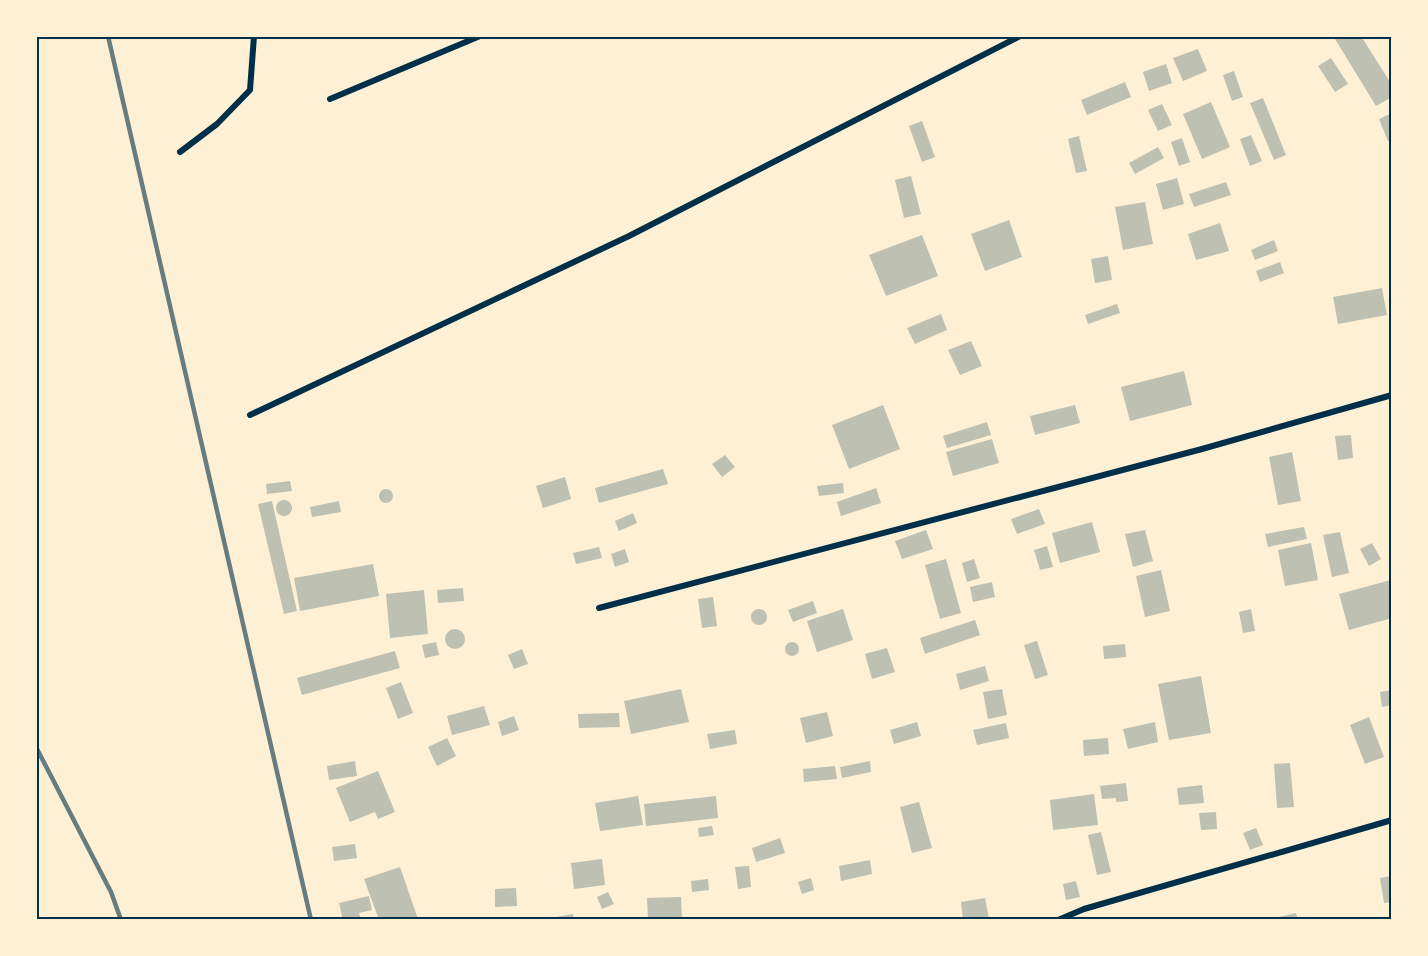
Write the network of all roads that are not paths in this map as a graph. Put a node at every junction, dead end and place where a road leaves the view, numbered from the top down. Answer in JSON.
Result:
{"nodes":[{"id":1,"x":254,"y":36,"type":"edge"},
{"id":2,"x":480,"y":36,"type":"edge"},
{"id":3,"x":1020,"y":36,"type":"edge"},
{"id":4,"x":330,"y":99,"type":"dead end"},
{"id":5,"x":180,"y":152,"type":"dead end"},
{"id":6,"x":1392,"y":395,"type":"edge"},
{"id":7,"x":250,"y":415,"type":"dead end"},
{"id":8,"x":600,"y":608,"type":"dead end"},
{"id":9,"x":1392,"y":820,"type":"edge"},
{"id":10,"x":1058,"y":920,"type":"edge"}],
"edges":[{"from":1,"to":5,"type":"street"},
{"from":2,"to":4,"type":"street"},
{"from":3,"to":7,"type":"street"},
{"from":6,"to":8,"type":"street"},
{"from":9,"to":10,"type":"street"}]}
